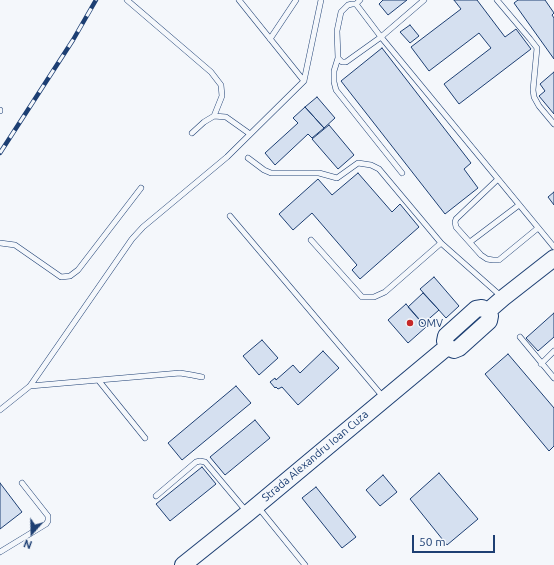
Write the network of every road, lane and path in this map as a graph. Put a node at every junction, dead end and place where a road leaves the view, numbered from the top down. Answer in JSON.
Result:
{"nodes":[{"id":1,"x":127,"y":0,"type":"edge"},
{"id":2,"x":239,"y":0,"type":"edge"},
{"id":3,"x":296,"y":0,"type":"edge"},
{"id":4,"x":321,"y":0,"type":"edge"},
{"id":5,"x":360,"y":0,"type":"edge"},
{"id":6,"x":424,"y":0,"type":"edge"},
{"id":7,"x":497,"y":0,"type":"edge"},
{"id":8,"x":356,"y":4,"type":"junction"},
{"id":9,"x":381,"y":37,"type":"junction"},
{"id":10,"x":270,"y":39,"type":"junction"},
{"id":11,"x":338,"y":58,"type":"junction"},
{"id":12,"x":304,"y":81,"type":"junction"},
{"id":13,"x":214,"y":116,"type":"junction"},
{"id":14,"x":554,"y":124,"type":"edge"},
{"id":15,"x":192,"y":133,"type":"dead end"},
{"id":16,"x":250,"y":134,"type":"junction"},
{"id":17,"x":248,"y":158,"type":"dead end"},
{"id":18,"x":402,"y":173,"type":"dead end"},
{"id":19,"x":498,"y":179,"type":"junction"},
{"id":20,"x":141,"y":188,"type":"dead end"},
{"id":21,"x":519,"y":205,"type":"junction"},
{"id":22,"x":230,"y":216,"type":"dead end"},
{"id":23,"x":538,"y":228,"type":"junction"},
{"id":24,"x":311,"y":240,"type":"dead end"},
{"id":25,"x":0,"y":242,"type":"edge"},
{"id":26,"x":470,"y":242,"type":"junction"},
{"id":27,"x":441,"y":243,"type":"junction"},
{"id":28,"x":554,"y":247,"type":"edge"},
{"id":29,"x":554,"y":258,"type":"edge"},
{"id":30,"x":503,"y":298,"type":"junction"},
{"id":31,"x":520,"y":337,"type":"dead end"},
{"id":32,"x":554,"y":351,"type":"edge"},
{"id":33,"x":541,"y":364,"type":"junction"},
{"id":34,"x":202,"y":378,"type":"dead end"},
{"id":35,"x":554,"y":378,"type":"edge"},
{"id":36,"x":99,"y":381,"type":"junction"},
{"id":37,"x":30,"y":386,"type":"junction"},
{"id":38,"x":384,"y":398,"type":"junction"},
{"id":39,"x":0,"y":410,"type":"edge"},
{"id":40,"x":145,"y":438,"type":"dead end"},
{"id":41,"x":22,"y":484,"type":"dead end"},
{"id":42,"x":156,"y":496,"type":"dead end"},
{"id":43,"x":252,"y":509,"type":"junction"},
{"id":44,"x":0,"y":552,"type":"edge"},
{"id":45,"x":184,"y":565,"type":"edge"},
{"id":46,"x":305,"y":565,"type":"edge"}],
"edges":[{"from":1,"to":13,"type":"lane"},
{"from":2,"to":10,"type":"lane"},
{"from":3,"to":10,"type":"lane"},
{"from":4,"to":12,"type":"lane"},
{"from":5,"to":8,"type":"lane"},
{"from":6,"to":9,"type":"lane"},
{"from":7,"to":14,"type":"lane"},
{"from":8,"to":9,"type":"lane"},
{"from":8,"to":11,"type":"lane"},
{"from":9,"to":11,"type":"lane"},
{"from":9,"to":19,"type":"lane"},
{"from":10,"to":12,"type":"lane"},
{"from":11,"to":18,"type":"lane"},
{"from":12,"to":16,"type":"lane"},
{"from":13,"to":15,"type":"lane"},
{"from":13,"to":16,"type":"lane"},
{"from":16,"to":37,"type":"lane"},
{"from":17,"to":27,"type":"lane"},
{"from":19,"to":21,"type":"lane"},
{"from":19,"to":26,"type":"lane"},
{"from":20,"to":25,"type":"lane"},
{"from":21,"to":23,"type":"lane"},
{"from":21,"to":26,"type":"lane"},
{"from":22,"to":38,"type":"lane"},
{"from":23,"to":26,"type":"lane"},
{"from":23,"to":28,"type":"lane"},
{"from":24,"to":27,"type":"lane"},
{"from":27,"to":30,"type":"lane"},
{"from":29,"to":30,"type":"main road"},
{"from":30,"to":38,"type":"main road","name":"Strada Alexandru Ioan Cuza"},
{"from":31,"to":33,"type":"lane"},
{"from":32,"to":33,"type":"lane"},
{"from":33,"to":35,"type":"lane"},
{"from":34,"to":36,"type":"lane"},
{"from":36,"to":37,"type":"lane"},
{"from":36,"to":40,"type":"lane"},
{"from":37,"to":39,"type":"lane"},
{"from":38,"to":43,"type":"main road","name":"Strada Alexandru Ioan Cuza"},
{"from":41,"to":44,"type":"lane"},
{"from":42,"to":43,"type":"lane"},
{"from":43,"to":45,"type":"main road","name":"Strada Alexandru Ioan Cuza"},
{"from":43,"to":46,"type":"lane"}]}
